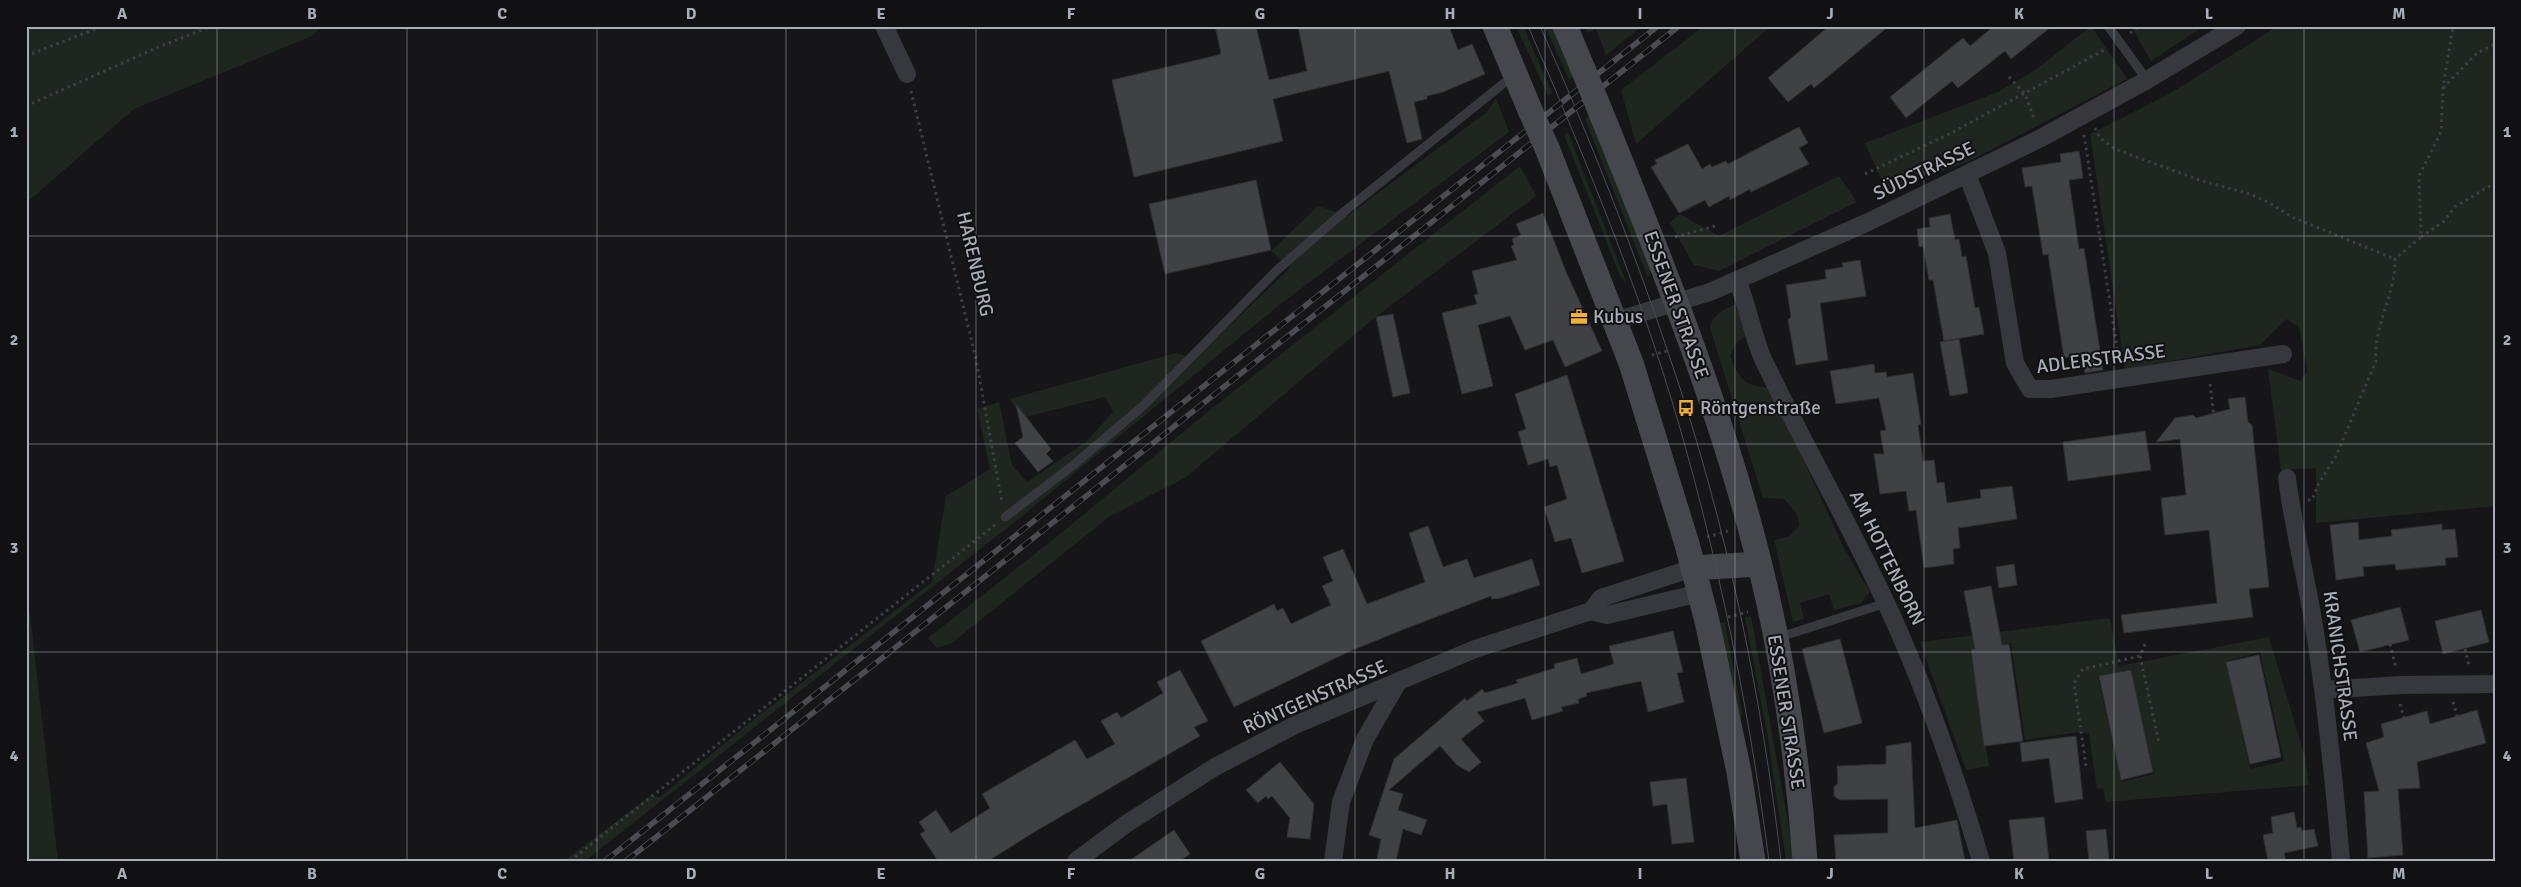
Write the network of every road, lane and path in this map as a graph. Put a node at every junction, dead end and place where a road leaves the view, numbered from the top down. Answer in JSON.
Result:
{"nodes":[{"id":1,"x":103,"y":26,"type":"edge"},
{"id":2,"x":212,"y":26,"type":"edge"},
{"id":3,"x":884,"y":26,"type":"edge"},
{"id":4,"x":1495,"y":26,"type":"edge"},
{"id":5,"x":1565,"y":26,"type":"edge"},
{"id":6,"x":2108,"y":26,"type":"edge"},
{"id":7,"x":2237,"y":26,"type":"edge"},
{"id":8,"x":2453,"y":26,"type":"edge"},
{"id":9,"x":2120,"y":41,"type":"junction"},
{"id":10,"x":2495,"y":44,"type":"edge"},
{"id":11,"x":26,"y":56,"type":"edge"},
{"id":12,"x":1516,"y":73,"type":"junction"},
{"id":13,"x":906,"y":74,"type":"joint"},
{"id":14,"x":2009,"y":77,"type":"dead end"},
{"id":15,"x":2147,"y":80,"type":"junction"},
{"id":16,"x":2443,"y":88,"type":"junction"},
{"id":17,"x":2025,"y":94,"type":"junction"},
{"id":18,"x":26,"y":106,"type":"edge"},
{"id":19,"x":2084,"y":113,"type":"junction"},
{"id":20,"x":2041,"y":138,"type":"junction"},
{"id":21,"x":1865,"y":174,"type":"dead end"},
{"id":22,"x":1967,"y":174,"type":"junction"},
{"id":23,"x":2495,"y":183,"type":"edge"},
{"id":24,"x":1715,"y":226,"type":"dead end"},
{"id":25,"x":2421,"y":238,"type":"junction"},
{"id":26,"x":1655,"y":244,"type":"junction"},
{"id":27,"x":2395,"y":259,"type":"junction"},
{"id":28,"x":1737,"y":280,"type":"junction"},
{"id":29,"x":1676,"y":302,"type":"junction"},
{"id":30,"x":1615,"y":322,"type":"junction"},
{"id":31,"x":1692,"y":343,"type":"junction"},
{"id":32,"x":2283,"y":354,"type":"dead end"},
{"id":33,"x":1631,"y":363,"type":"junction"},
{"id":34,"x":2208,"y":365,"type":"junction"},
{"id":35,"x":2122,"y":379,"type":"junction"},
{"id":36,"x":2216,"y":425,"type":"dead end"},
{"id":37,"x":2287,"y":478,"type":"dead end"},
{"id":38,"x":2312,"y":500,"type":"dead end"},
{"id":39,"x":1005,"y":517,"type":"junction"},
{"id":40,"x":1750,"y":527,"type":"junction"},
{"id":41,"x":1687,"y":544,"type":"junction"},
{"id":42,"x":1759,"y":564,"type":"junction"},
{"id":43,"x":1693,"y":568,"type":"junction"},
{"id":44,"x":1700,"y":593,"type":"junction"},
{"id":45,"x":1886,"y":603,"type":"junction"},
{"id":46,"x":1769,"y":608,"type":"junction"},
{"id":47,"x":1591,"y":611,"type":"junction"},
{"id":48,"x":1707,"y":621,"type":"junction"},
{"id":49,"x":1775,"y":639,"type":"junction"},
{"id":50,"x":2144,"y":644,"type":"dead end"},
{"id":51,"x":2140,"y":656,"type":"junction"},
{"id":52,"x":1398,"y":682,"type":"junction"},
{"id":53,"x":2495,"y":684,"type":"edge"},
{"id":54,"x":2323,"y":690,"type":"junction"},
{"id":55,"x":2159,"y":743,"type":"dead end"},
{"id":56,"x":2086,"y":766,"type":"dead end"},
{"id":57,"x":570,"y":861,"type":"edge"},
{"id":58,"x":1076,"y":861,"type":"edge"},
{"id":59,"x":1333,"y":861,"type":"edge"},
{"id":60,"x":1753,"y":861,"type":"edge"},
{"id":61,"x":1805,"y":861,"type":"edge"},
{"id":62,"x":1981,"y":861,"type":"edge"},
{"id":63,"x":2341,"y":861,"type":"edge"}],
"edges":[{"from":1,"to":11,"type":"path"},
{"from":2,"to":18,"type":"path"},
{"from":3,"to":13,"type":"street"},
{"from":4,"to":12,"type":"main road"},
{"from":5,"to":26,"type":"main road","name":"ESSENER STRASSE","bridge":true},
{"from":6,"to":9,"type":"lane"},
{"from":7,"to":15,"type":"street","name":"SÜDSTRASSE"},
{"from":8,"to":16,"type":"path"},
{"from":9,"to":15,"type":"lane"},
{"from":9,"to":17,"type":"path"},
{"from":10,"to":16,"type":"path"},
{"from":12,"to":30,"type":"main road","bridge":true},
{"from":12,"to":39,"type":"lane"},
{"from":13,"to":39,"type":"path","name":"HARENBURG"},
{"from":14,"to":17,"type":"path"},
{"from":15,"to":19,"type":"street","name":"SÜDSTRASSE"},
{"from":16,"to":25,"type":"path"},
{"from":17,"to":20,"type":"path"},
{"from":17,"to":21,"type":"path"},
{"from":19,"to":20,"type":"street","name":"SÜDSTRASSE"},
{"from":19,"to":27,"type":"path"},
{"from":19,"to":35,"type":"path"},
{"from":20,"to":22,"type":"street","name":"SÜDSTRASSE"},
{"from":22,"to":28,"type":"street","name":"SÜDSTRASSE"},
{"from":22,"to":35,"type":"street","name":"ADLERSTRASSE"},
{"from":23,"to":25,"type":"path"},
{"from":24,"to":26,"type":"path"},
{"from":25,"to":27,"type":"path"},
{"from":26,"to":29,"type":"main road","name":"ESSENER STRASSE"},
{"from":27,"to":38,"type":"path"},
{"from":28,"to":29,"type":"street","name":"SÜDSTRASSE"},
{"from":28,"to":45,"type":"street","name":"AM HOTTENBORN"},
{"from":29,"to":30,"type":"street","name":"SÜDSTRASSE"},
{"from":29,"to":31,"type":"main road","name":"ESSENER STRASSE"},
{"from":30,"to":33,"type":"main road"},
{"from":31,"to":33,"type":"path"},
{"from":31,"to":40,"type":"main road","name":"ESSENER STRASSE"},
{"from":32,"to":34,"type":"street","name":"ADLERSTRASSE"},
{"from":33,"to":41,"type":"main road"},
{"from":34,"to":35,"type":"street","name":"ADLERSTRASSE"},
{"from":34,"to":36,"type":"path"},
{"from":37,"to":54,"type":"street","name":"KRANICHSTRASSE"},
{"from":39,"to":57,"type":"path"},
{"from":40,"to":41,"type":"path"},
{"from":40,"to":42,"type":"main road","name":"ESSENER STRASSE"},
{"from":41,"to":43,"type":"main road"},
{"from":42,"to":43,"type":"main road"},
{"from":42,"to":44,"type":"main road"},
{"from":42,"to":46,"type":"main road","name":"ESSENER STRASSE"},
{"from":43,"to":44,"type":"main road"},
{"from":43,"to":47,"type":"street","name":"RÖNTGENSTRASSE"},
{"from":44,"to":47,"type":"street","name":"RÖNTGENSTRASSE"},
{"from":44,"to":48,"type":"main road"},
{"from":45,"to":49,"type":"lane"},
{"from":45,"to":62,"type":"street","name":"AM HOTTENBORN"},
{"from":46,"to":48,"type":"path"},
{"from":46,"to":49,"type":"main road","name":"ESSENER STRASSE"},
{"from":47,"to":52,"type":"street","name":"RÖNTGENSTRASSE"},
{"from":48,"to":60,"type":"main road"},
{"from":49,"to":61,"type":"main road","name":"ESSENER STRASSE"},
{"from":50,"to":51,"type":"path"},
{"from":51,"to":55,"type":"path"},
{"from":51,"to":56,"type":"path"},
{"from":52,"to":58,"type":"street","name":"RÖNTGENSTRASSE"},
{"from":52,"to":59,"type":"street"},
{"from":53,"to":54,"type":"street"},
{"from":54,"to":63,"type":"street","name":"KRANICHSTRASSE"}]}
